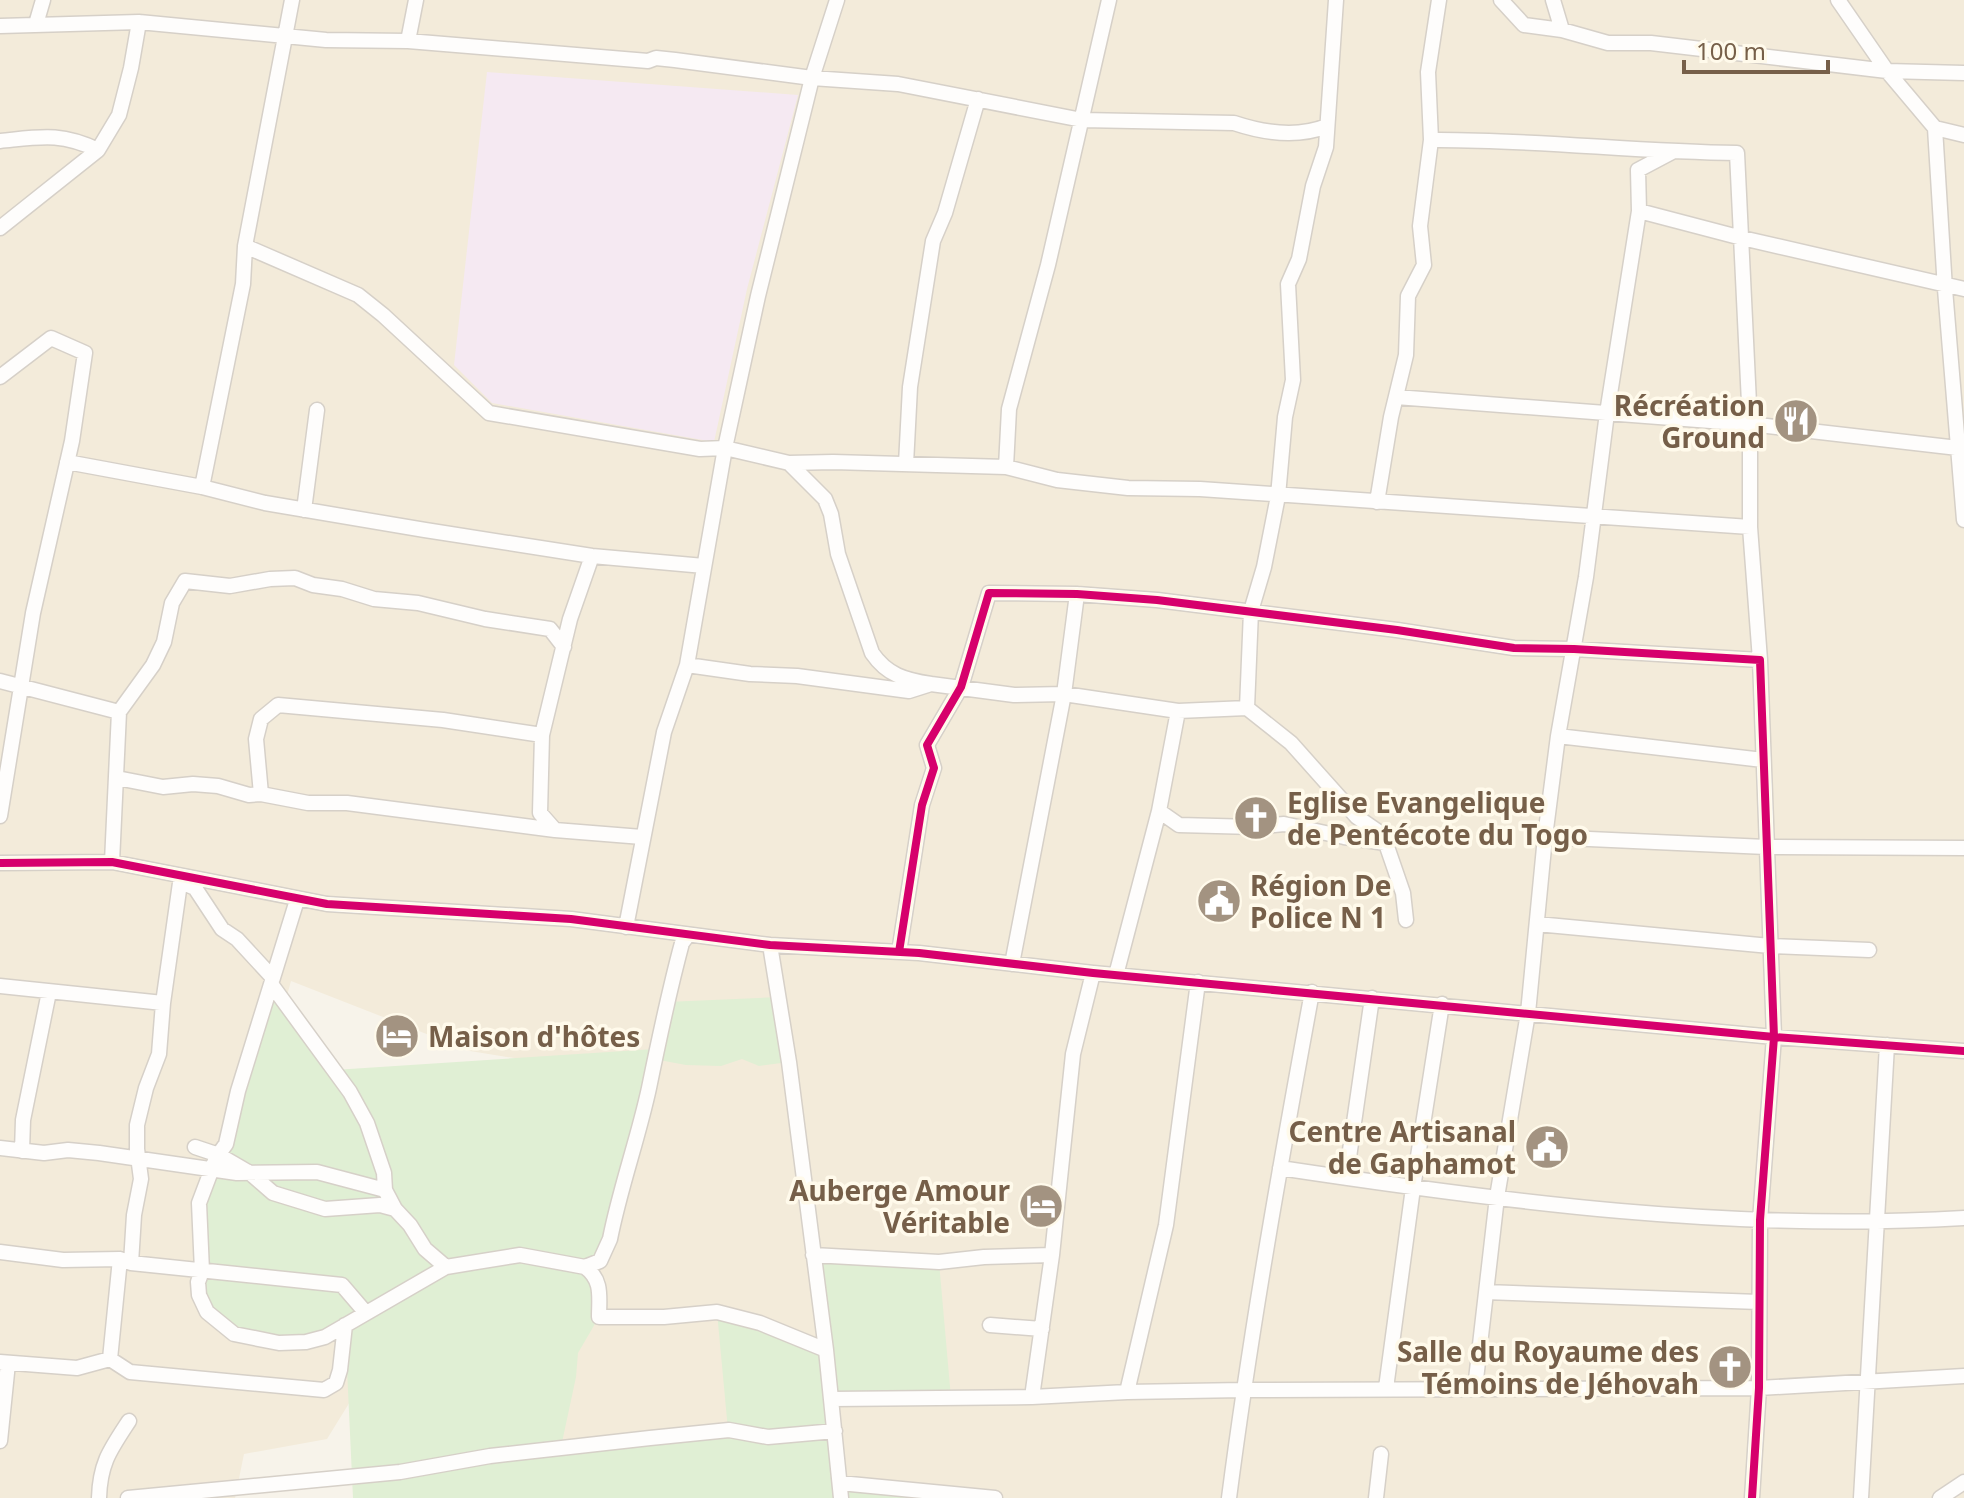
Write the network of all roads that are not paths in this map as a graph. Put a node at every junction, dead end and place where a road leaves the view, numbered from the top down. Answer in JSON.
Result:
{"nodes":[{"id":1,"x":43,"y":0,"type":"edge"},
{"id":2,"x":292,"y":0,"type":"edge"},
{"id":3,"x":416,"y":0,"type":"edge"},
{"id":4,"x":837,"y":0,"type":"edge"},
{"id":5,"x":1109,"y":0,"type":"edge"},
{"id":6,"x":1336,"y":0,"type":"edge"},
{"id":7,"x":1439,"y":0,"type":"edge"},
{"id":8,"x":1501,"y":0,"type":"edge"},
{"id":9,"x":1553,"y":0,"type":"edge"},
{"id":10,"x":1838,"y":0,"type":"edge"},
{"id":11,"x":139,"y":22,"type":"junction"},
{"id":12,"x":36,"y":24,"type":"junction"},
{"id":13,"x":0,"y":26,"type":"edge"},
{"id":14,"x":1562,"y":30,"type":"junction"},
{"id":15,"x":286,"y":37,"type":"junction"},
{"id":16,"x":408,"y":41,"type":"junction"},
{"id":17,"x":1887,"y":71,"type":"junction"},
{"id":18,"x":1964,"y":73,"type":"edge"},
{"id":19,"x":812,"y":78,"type":"junction"},
{"id":20,"x":978,"y":99,"type":"junction"},
{"id":21,"x":1082,"y":120,"type":"junction"},
{"id":22,"x":1327,"y":126,"type":"junction"},
{"id":23,"x":1935,"y":128,"type":"junction"},
{"id":24,"x":1964,"y":135,"type":"edge"},
{"id":25,"x":1431,"y":140,"type":"junction"},
{"id":26,"x":0,"y":141,"type":"edge"},
{"id":27,"x":98,"y":150,"type":"junction"},
{"id":28,"x":1672,"y":152,"type":"junction"},
{"id":29,"x":1639,"y":211,"type":"junction"},
{"id":30,"x":0,"y":228,"type":"edge"},
{"id":31,"x":1742,"y":238,"type":"junction"},
{"id":32,"x":245,"y":246,"type":"junction"},
{"id":33,"x":1944,"y":285,"type":"junction"},
{"id":34,"x":1964,"y":289,"type":"edge"},
{"id":35,"x":0,"y":377,"type":"edge"},
{"id":36,"x":1396,"y":397,"type":"junction"},
{"id":37,"x":317,"y":410,"type":"dead end"},
{"id":38,"x":1607,"y":413,"type":"junction"},
{"id":39,"x":1750,"y":424,"type":"junction"},
{"id":40,"x":725,"y":448,"type":"junction"},
{"id":41,"x":1958,"y":448,"type":"junction"},
{"id":42,"x":67,"y":462,"type":"junction"},
{"id":43,"x":789,"y":463,"type":"junction"},
{"id":44,"x":906,"y":464,"type":"junction"},
{"id":45,"x":1006,"y":467,"type":"junction"},
{"id":46,"x":202,"y":487,"type":"junction"},
{"id":47,"x":1278,"y":496,"type":"junction"},
{"id":48,"x":1377,"y":502,"type":"junction"},
{"id":49,"x":304,"y":510,"type":"junction"},
{"id":50,"x":1593,"y":515,"type":"junction"},
{"id":51,"x":1964,"y":520,"type":"edge"},
{"id":52,"x":1750,"y":527,"type":"junction"},
{"id":53,"x":592,"y":556,"type":"junction"},
{"id":54,"x":704,"y":566,"type":"junction"},
{"id":55,"x":1077,"y":594,"type":"junction"},
{"id":56,"x":1251,"y":611,"type":"junction"},
{"id":57,"x":564,"y":647,"type":"junction"},
{"id":58,"x":1574,"y":649,"type":"junction"},
{"id":59,"x":1760,"y":660,"type":"junction"},
{"id":60,"x":687,"y":665,"type":"junction"},
{"id":61,"x":0,"y":681,"type":"edge"},
{"id":62,"x":931,"y":684,"type":"junction"},
{"id":63,"x":23,"y":685,"type":"junction"},
{"id":64,"x":961,"y":687,"type":"junction"},
{"id":65,"x":1064,"y":694,"type":"junction"},
{"id":66,"x":1247,"y":708,"type":"junction"},
{"id":67,"x":1178,"y":711,"type":"junction"},
{"id":68,"x":119,"y":712,"type":"junction"},
{"id":69,"x":542,"y":735,"type":"junction"},
{"id":70,"x":1558,"y":736,"type":"junction"},
{"id":71,"x":1763,"y":760,"type":"junction"},
{"id":72,"x":117,"y":778,"type":"junction"},
{"id":73,"x":261,"y":794,"type":"junction"},
{"id":74,"x":1159,"y":811,"type":"junction"},
{"id":75,"x":0,"y":816,"type":"edge"},
{"id":76,"x":555,"y":830,"type":"junction"},
{"id":77,"x":642,"y":837,"type":"junction"},
{"id":78,"x":1545,"y":837,"type":"junction"},
{"id":79,"x":1385,"y":843,"type":"junction"},
{"id":80,"x":1766,"y":847,"type":"junction"},
{"id":81,"x":1964,"y":848,"type":"edge"},
{"id":82,"x":112,"y":862,"type":"junction"},
{"id":83,"x":0,"y":863,"type":"edge"},
{"id":84,"x":181,"y":879,"type":"junction"},
{"id":85,"x":297,"y":900,"type":"junction"},
{"id":86,"x":1406,"y":920,"type":"dead end"},
{"id":87,"x":1537,"y":924,"type":"junction"},
{"id":88,"x":626,"y":927,"type":"junction"},
{"id":89,"x":688,"y":935,"type":"junction"},
{"id":90,"x":770,"y":945,"type":"junction"},
{"id":91,"x":1770,"y":946,"type":"junction"},
{"id":92,"x":1869,"y":950,"type":"dead end"},
{"id":93,"x":899,"y":952,"type":"junction"},
{"id":94,"x":1012,"y":964,"type":"junction"},
{"id":95,"x":1093,"y":973,"type":"junction"},
{"id":96,"x":1116,"y":975,"type":"junction"},
{"id":97,"x":272,"y":981,"type":"junction"},
{"id":98,"x":1198,"y":982,"type":"junction"},
{"id":99,"x":0,"y":986,"type":"edge"},
{"id":100,"x":49,"y":992,"type":"junction"},
{"id":101,"x":1312,"y":992,"type":"junction"},
{"id":102,"x":1372,"y":998,"type":"junction"},
{"id":103,"x":163,"y":1003,"type":"junction"},
{"id":104,"x":1442,"y":1004,"type":"junction"},
{"id":105,"x":1528,"y":1013,"type":"junction"},
{"id":106,"x":1774,"y":1037,"type":"junction"},
{"id":107,"x":1887,"y":1045,"type":"junction"},
{"id":108,"x":1964,"y":1051,"type":"edge"},
{"id":109,"x":195,"y":1147,"type":"dead end"},
{"id":110,"x":0,"y":1148,"type":"edge"},
{"id":111,"x":22,"y":1151,"type":"junction"},
{"id":112,"x":138,"y":1160,"type":"junction"},
{"id":113,"x":216,"y":1162,"type":"junction"},
{"id":114,"x":1280,"y":1168,"type":"junction"},
{"id":115,"x":250,"y":1173,"type":"junction"},
{"id":116,"x":1346,"y":1178,"type":"junction"},
{"id":117,"x":1413,"y":1188,"type":"junction"},
{"id":118,"x":385,"y":1190,"type":"junction"},
{"id":119,"x":1497,"y":1197,"type":"junction"},
{"id":120,"x":395,"y":1209,"type":"junction"},
{"id":121,"x":1964,"y":1218,"type":"edge"},
{"id":122,"x":1760,"y":1220,"type":"junction"},
{"id":123,"x":1877,"y":1223,"type":"junction"},
{"id":124,"x":0,"y":1252,"type":"edge"},
{"id":125,"x":813,"y":1255,"type":"junction"},
{"id":126,"x":1052,"y":1255,"type":"junction"},
{"id":127,"x":125,"y":1261,"type":"junction"},
{"id":128,"x":446,"y":1267,"type":"junction"},
{"id":129,"x":585,"y":1267,"type":"junction"},
{"id":130,"x":202,"y":1271,"type":"junction"},
{"id":131,"x":1486,"y":1292,"type":"junction"},
{"id":132,"x":1759,"y":1302,"type":"junction"},
{"id":133,"x":366,"y":1313,"type":"junction"},
{"id":134,"x":345,"y":1325,"type":"junction"},
{"id":135,"x":990,"y":1325,"type":"dead end"},
{"id":136,"x":1042,"y":1329,"type":"junction"},
{"id":137,"x":826,"y":1350,"type":"junction"},
{"id":138,"x":110,"y":1359,"type":"junction"},
{"id":139,"x":4,"y":1363,"type":"edge"},
{"id":140,"x":1964,"y":1376,"type":"edge"},
{"id":141,"x":1869,"y":1381,"type":"junction"},
{"id":142,"x":1386,"y":1388,"type":"junction"},
{"id":143,"x":1475,"y":1388,"type":"junction"},
{"id":144,"x":1759,"y":1388,"type":"junction"},
{"id":145,"x":1243,"y":1390,"type":"junction"},
{"id":146,"x":1127,"y":1392,"type":"junction"},
{"id":147,"x":1032,"y":1397,"type":"junction"},
{"id":148,"x":832,"y":1399,"type":"junction"},
{"id":149,"x":129,"y":1421,"type":"dead end"},
{"id":150,"x":835,"y":1431,"type":"junction"},
{"id":151,"x":0,"y":1441,"type":"edge"},
{"id":152,"x":1381,"y":1454,"type":"dead end"},
{"id":153,"x":1964,"y":1482,"type":"edge"},
{"id":154,"x":840,"y":1490,"type":"edge"},
{"id":155,"x":1942,"y":1497,"type":"edge"},
{"id":156,"x":99,"y":1498,"type":"edge"},
{"id":157,"x":128,"y":1498,"type":"edge"},
{"id":158,"x":995,"y":1498,"type":"edge"},
{"id":159,"x":1229,"y":1498,"type":"edge"},
{"id":160,"x":1376,"y":1498,"type":"edge"},
{"id":161,"x":1752,"y":1498,"type":"edge"},
{"id":162,"x":1861,"y":1498,"type":"edge"}],
"edges":[{"from":1,"to":12,"type":"street"},
{"from":2,"to":15,"type":"street"},
{"from":3,"to":16,"type":"street"},
{"from":4,"to":19,"type":"street"},
{"from":5,"to":21,"type":"street"},
{"from":6,"to":22,"type":"street"},
{"from":7,"to":25,"type":"street"},
{"from":8,"to":14,"type":"street"},
{"from":9,"to":14,"type":"street"},
{"from":10,"to":17,"type":"street"},
{"from":11,"to":12,"type":"street"},
{"from":11,"to":15,"type":"street"},
{"from":11,"to":27,"type":"street"},
{"from":12,"to":13,"type":"street"},
{"from":14,"to":17,"type":"street"},
{"from":15,"to":16,"type":"street"},
{"from":15,"to":32,"type":"street"},
{"from":16,"to":19,"type":"street"},
{"from":17,"to":18,"type":"street"},
{"from":17,"to":23,"type":"street"},
{"from":19,"to":20,"type":"street"},
{"from":19,"to":40,"type":"street"},
{"from":20,"to":21,"type":"street"},
{"from":20,"to":44,"type":"street"},
{"from":21,"to":22,"type":"street"},
{"from":21,"to":45,"type":"street"},
{"from":22,"to":47,"type":"street"},
{"from":23,"to":24,"type":"street"},
{"from":23,"to":33,"type":"street"},
{"from":25,"to":28,"type":"street"},
{"from":25,"to":36,"type":"street"},
{"from":26,"to":27,"type":"street"},
{"from":27,"to":30,"type":"street"},
{"from":28,"to":29,"type":"street"},
{"from":28,"to":31,"type":"street"},
{"from":29,"to":31,"type":"street"},
{"from":29,"to":38,"type":"street"},
{"from":31,"to":33,"type":"street"},
{"from":31,"to":39,"type":"street"},
{"from":32,"to":40,"type":"street"},
{"from":32,"to":46,"type":"street"},
{"from":33,"to":34,"type":"street"},
{"from":33,"to":41,"type":"street"},
{"from":35,"to":42,"type":"street"},
{"from":36,"to":38,"type":"street"},
{"from":36,"to":48,"type":"street"},
{"from":37,"to":49,"type":"street"},
{"from":38,"to":39,"type":"street"},
{"from":38,"to":50,"type":"street"},
{"from":39,"to":41,"type":"street"},
{"from":39,"to":52,"type":"street"},
{"from":40,"to":43,"type":"street"},
{"from":40,"to":54,"type":"street"},
{"from":41,"to":51,"type":"street"},
{"from":42,"to":46,"type":"street"},
{"from":42,"to":63,"type":"street"},
{"from":43,"to":44,"type":"street"},
{"from":43,"to":62,"type":"street"},
{"from":44,"to":45,"type":"street"},
{"from":45,"to":47,"type":"street"},
{"from":46,"to":49,"type":"street"},
{"from":47,"to":48,"type":"street"},
{"from":47,"to":56,"type":"street"},
{"from":48,"to":50,"type":"street"},
{"from":49,"to":53,"type":"street"},
{"from":50,"to":52,"type":"street"},
{"from":50,"to":58,"type":"street"},
{"from":52,"to":59,"type":"street"},
{"from":53,"to":54,"type":"street"},
{"from":53,"to":57,"type":"street"},
{"from":54,"to":60,"type":"street"},
{"from":55,"to":56,"type":"street"},
{"from":55,"to":64,"type":"street"},
{"from":55,"to":65,"type":"street"},
{"from":56,"to":58,"type":"street"},
{"from":56,"to":66,"type":"street"},
{"from":57,"to":68,"type":"street"},
{"from":57,"to":69,"type":"street"},
{"from":58,"to":59,"type":"street"},
{"from":58,"to":70,"type":"street"},
{"from":59,"to":71,"type":"street"},
{"from":60,"to":62,"type":"street"},
{"from":60,"to":77,"type":"street"},
{"from":61,"to":63,"type":"street"},
{"from":62,"to":64,"type":"street"},
{"from":63,"to":68,"type":"street"},
{"from":63,"to":75,"type":"street"},
{"from":64,"to":65,"type":"street"},
{"from":64,"to":93,"type":"street"},
{"from":65,"to":67,"type":"street"},
{"from":65,"to":94,"type":"street"},
{"from":66,"to":67,"type":"street"},
{"from":66,"to":79,"type":"street"},
{"from":67,"to":74,"type":"street"},
{"from":68,"to":72,"type":"street"},
{"from":69,"to":73,"type":"street"},
{"from":69,"to":76,"type":"street"},
{"from":70,"to":71,"type":"street"},
{"from":70,"to":78,"type":"street"},
{"from":71,"to":80,"type":"street"},
{"from":72,"to":73,"type":"street"},
{"from":72,"to":82,"type":"street"},
{"from":73,"to":76,"type":"street"},
{"from":74,"to":79,"type":"street"},
{"from":74,"to":96,"type":"street"},
{"from":76,"to":77,"type":"street"},
{"from":77,"to":88,"type":"street"},
{"from":78,"to":80,"type":"street"},
{"from":78,"to":87,"type":"street"},
{"from":79,"to":86,"type":"street"},
{"from":80,"to":81,"type":"street"},
{"from":80,"to":91,"type":"street"},
{"from":82,"to":83,"type":"street"},
{"from":82,"to":84,"type":"street"},
{"from":84,"to":85,"type":"street"},
{"from":84,"to":97,"type":"street"},
{"from":84,"to":103,"type":"street"},
{"from":85,"to":88,"type":"street"},
{"from":85,"to":97,"type":"street"},
{"from":87,"to":91,"type":"street"},
{"from":87,"to":105,"type":"street"},
{"from":88,"to":89,"type":"street"},
{"from":89,"to":90,"type":"street"},
{"from":89,"to":129,"type":"street"},
{"from":90,"to":93,"type":"street"},
{"from":90,"to":125,"type":"street"},
{"from":91,"to":92,"type":"street"},
{"from":91,"to":106,"type":"street"},
{"from":93,"to":94,"type":"street"},
{"from":94,"to":95,"type":"street"},
{"from":95,"to":96,"type":"street"},
{"from":95,"to":126,"type":"street"},
{"from":96,"to":98,"type":"street"},
{"from":97,"to":113,"type":"street"},
{"from":97,"to":118,"type":"street"},
{"from":98,"to":101,"type":"street"},
{"from":98,"to":146,"type":"street"},
{"from":99,"to":100,"type":"street"},
{"from":100,"to":103,"type":"street"},
{"from":100,"to":111,"type":"street"},
{"from":101,"to":102,"type":"street"},
{"from":101,"to":114,"type":"street"},
{"from":102,"to":104,"type":"street"},
{"from":102,"to":116,"type":"street"},
{"from":103,"to":112,"type":"street"},
{"from":104,"to":105,"type":"street"},
{"from":104,"to":117,"type":"street"},
{"from":105,"to":106,"type":"street"},
{"from":105,"to":119,"type":"street"},
{"from":106,"to":107,"type":"street"},
{"from":106,"to":122,"type":"street"},
{"from":107,"to":108,"type":"street"},
{"from":107,"to":123,"type":"street"},
{"from":109,"to":113,"type":"street"},
{"from":110,"to":111,"type":"street"},
{"from":111,"to":112,"type":"street"},
{"from":112,"to":113,"type":"street"},
{"from":112,"to":127,"type":"street"},
{"from":113,"to":115,"type":"street"},
{"from":113,"to":130,"type":"street"},
{"from":114,"to":116,"type":"street"},
{"from":114,"to":145,"type":"street"},
{"from":115,"to":118,"type":"street"},
{"from":115,"to":120,"type":"street"},
{"from":116,"to":117,"type":"street"},
{"from":117,"to":119,"type":"street"},
{"from":117,"to":142,"type":"street"},
{"from":118,"to":120,"type":"street"},
{"from":119,"to":122,"type":"street"},
{"from":119,"to":131,"type":"street"},
{"from":120,"to":128,"type":"street"},
{"from":121,"to":123,"type":"street"},
{"from":122,"to":123,"type":"street"},
{"from":122,"to":132,"type":"street"},
{"from":123,"to":141,"type":"street"},
{"from":124,"to":127,"type":"street"},
{"from":125,"to":126,"type":"street"},
{"from":125,"to":137,"type":"street"},
{"from":126,"to":136,"type":"street"},
{"from":127,"to":130,"type":"street"},
{"from":127,"to":138,"type":"street"},
{"from":128,"to":129,"type":"street"},
{"from":128,"to":133,"type":"street"},
{"from":129,"to":137,"type":"street"},
{"from":130,"to":133,"type":"street"},
{"from":130,"to":134,"type":"street"},
{"from":131,"to":132,"type":"street"},
{"from":131,"to":143,"type":"street"},
{"from":132,"to":144,"type":"street"},
{"from":133,"to":134,"type":"street"},
{"from":134,"to":138,"type":"street"},
{"from":135,"to":136,"type":"street"},
{"from":136,"to":147,"type":"street"},
{"from":137,"to":148,"type":"street"},
{"from":138,"to":139,"type":"street"},
{"from":139,"to":151,"type":"street"},
{"from":140,"to":141,"type":"street"},
{"from":141,"to":144,"type":"street"},
{"from":141,"to":162,"type":"street"},
{"from":142,"to":143,"type":"street"},
{"from":142,"to":145,"type":"street"},
{"from":143,"to":144,"type":"street"},
{"from":144,"to":161,"type":"street"},
{"from":145,"to":146,"type":"street"},
{"from":145,"to":159,"type":"street"},
{"from":146,"to":147,"type":"street"},
{"from":147,"to":148,"type":"street"},
{"from":148,"to":150,"type":"street"},
{"from":149,"to":156,"type":"street"},
{"from":150,"to":154,"type":"street"},
{"from":150,"to":157,"type":"street"},
{"from":152,"to":160,"type":"street"},
{"from":153,"to":155,"type":"street"},
{"from":154,"to":158,"type":"street"}]}
